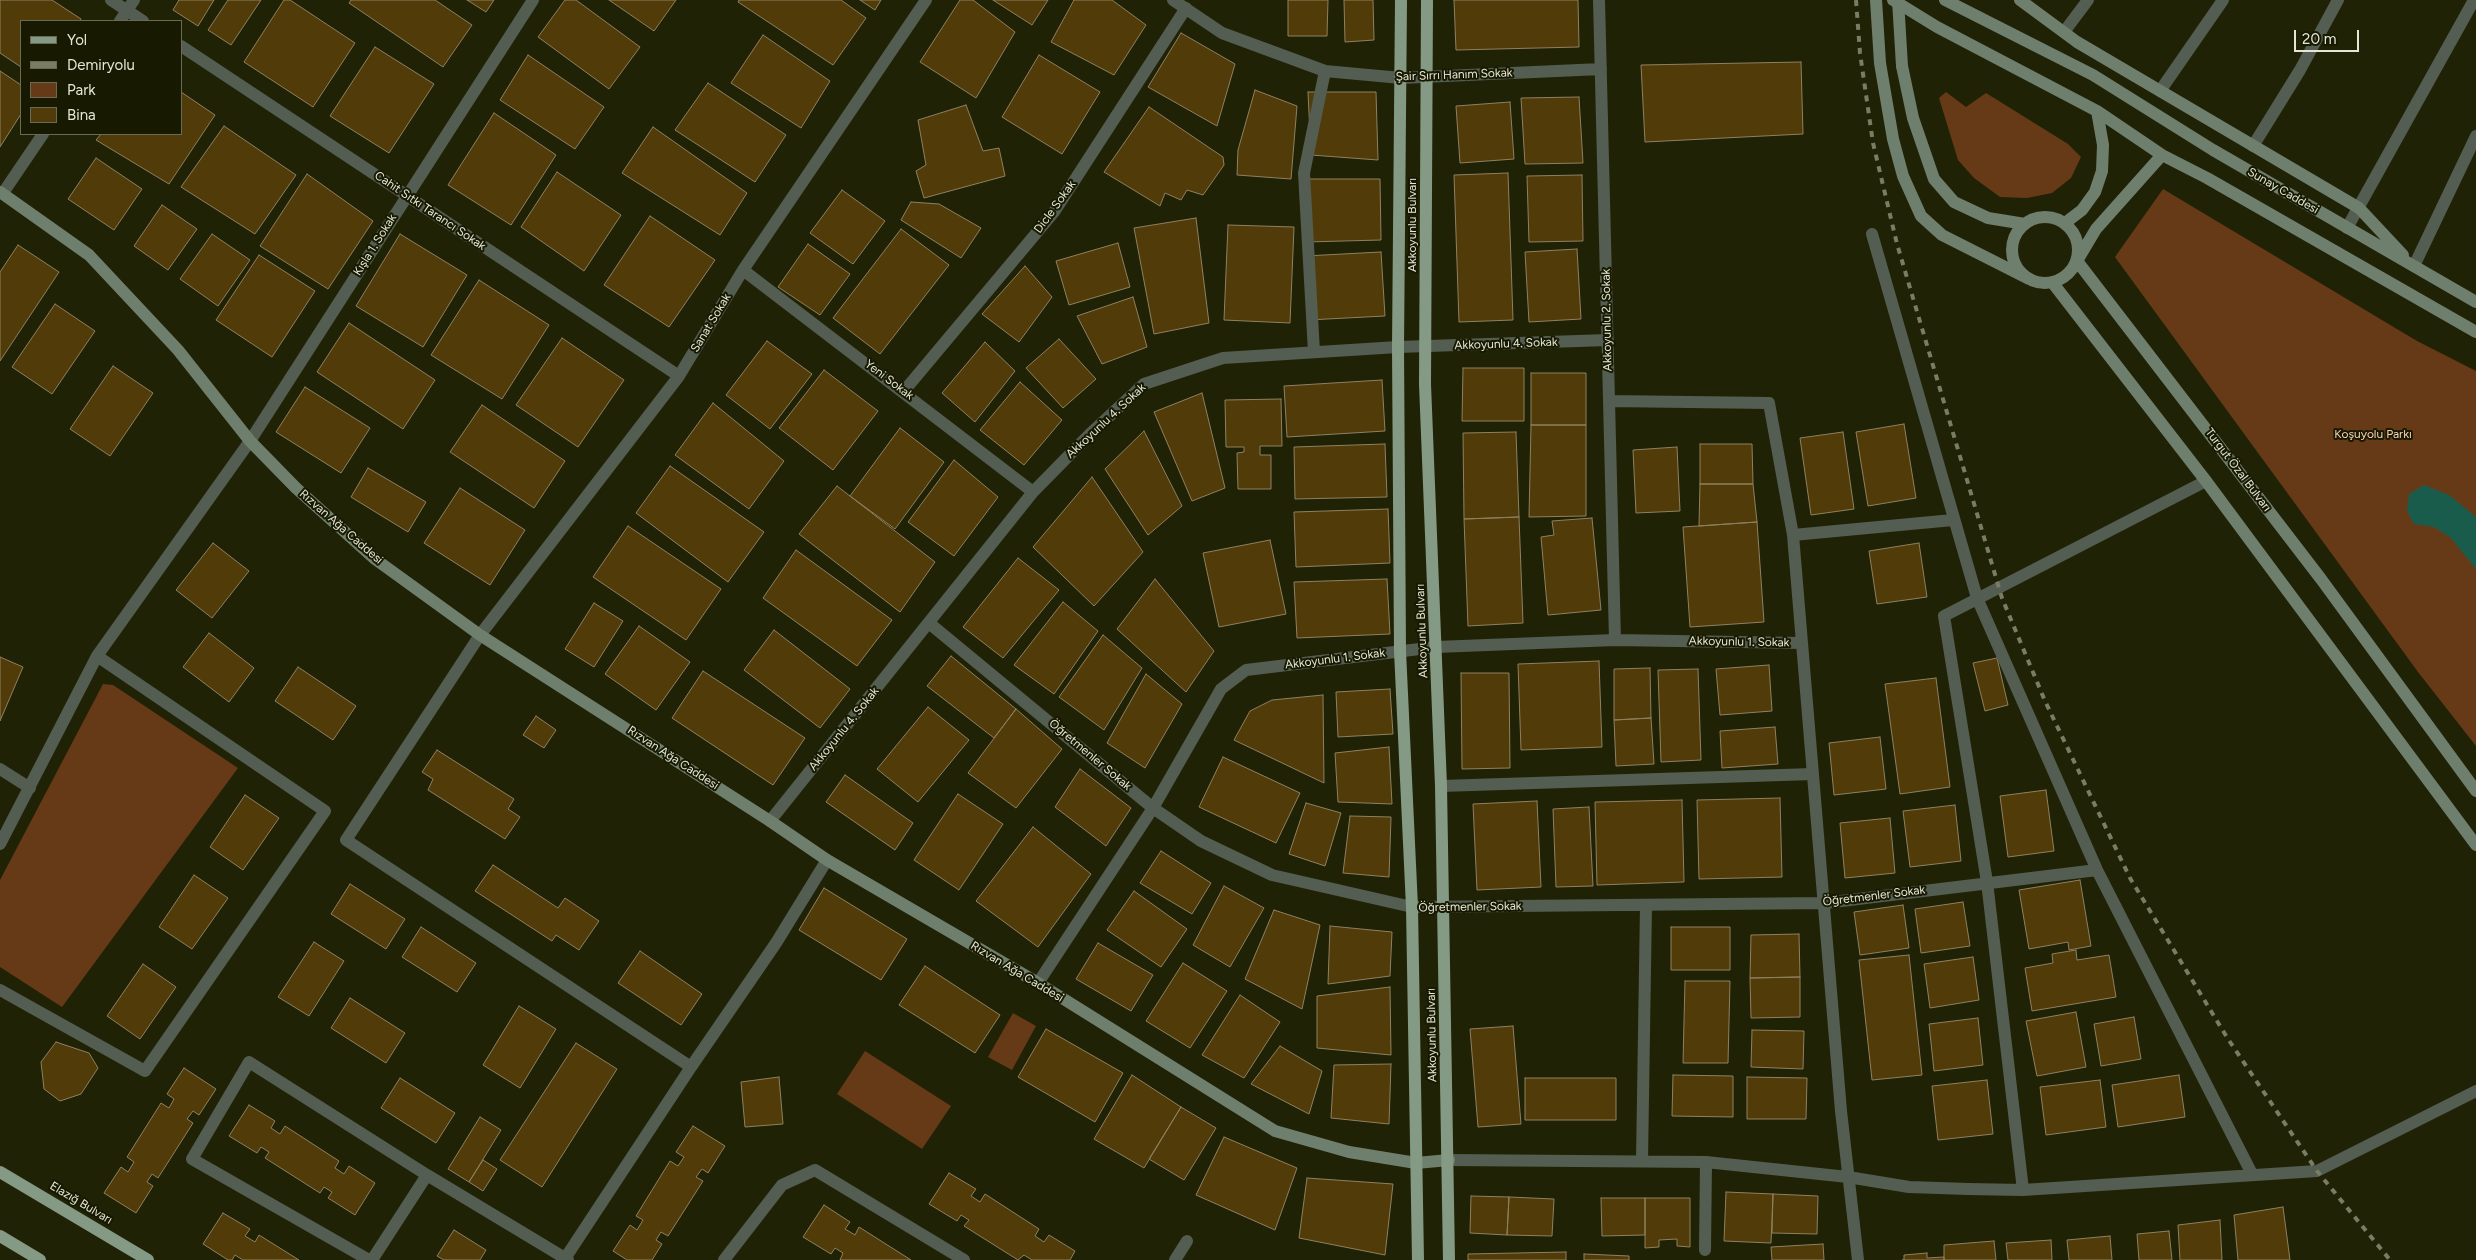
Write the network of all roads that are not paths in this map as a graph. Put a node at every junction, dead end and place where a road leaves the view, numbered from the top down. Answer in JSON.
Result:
{"nodes":[{"id":1,"x":111,"y":0,"type":"edge"},
{"id":2,"x":533,"y":0,"type":"edge"},
{"id":3,"x":926,"y":0,"type":"edge"},
{"id":4,"x":1173,"y":0,"type":"edge"},
{"id":5,"x":1401,"y":0,"type":"edge"},
{"id":6,"x":1427,"y":0,"type":"edge"},
{"id":7,"x":1599,"y":0,"type":"edge"},
{"id":8,"x":1876,"y":0,"type":"edge"},
{"id":9,"x":1892,"y":0,"type":"edge"},
{"id":10,"x":1898,"y":0,"type":"edge"},
{"id":11,"x":1946,"y":0,"type":"edge"},
{"id":12,"x":2020,"y":0,"type":"edge"},
{"id":13,"x":2088,"y":0,"type":"edge"},
{"id":14,"x":2223,"y":0,"type":"edge"},
{"id":15,"x":2338,"y":0,"type":"edge"},
{"id":16,"x":2474,"y":0,"type":"edge"},
{"id":17,"x":130,"y":5,"type":"edge"},
{"id":18,"x":1186,"y":8,"type":"junction"},
{"id":19,"x":121,"y":20,"type":"edge"},
{"id":20,"x":142,"y":20,"type":"edge"},
{"id":21,"x":2064,"y":32,"type":"junction"},
{"id":22,"x":182,"y":47,"type":"edge"},
{"id":23,"x":1601,"y":69,"type":"junction"},
{"id":24,"x":1324,"y":71,"type":"junction"},
{"id":25,"x":1401,"y":78,"type":"junction"},
{"id":26,"x":1426,"y":78,"type":"junction"},
{"id":27,"x":2160,"y":91,"type":"junction"},
{"id":28,"x":2097,"y":111,"type":"junction"},
{"id":29,"x":42,"y":135,"type":"edge"},
{"id":30,"x":2476,"y":136,"type":"edge"},
{"id":31,"x":2253,"y":146,"type":"junction"},
{"id":32,"x":2162,"y":155,"type":"junction"},
{"id":33,"x":1,"y":193,"type":"edge"},
{"id":34,"x":406,"y":196,"type":"junction"},
{"id":35,"x":2359,"y":208,"type":"junction"},
{"id":36,"x":2065,"y":223,"type":"junction"},
{"id":37,"x":2025,"y":224,"type":"junction"},
{"id":38,"x":2347,"y":228,"type":"junction"},
{"id":39,"x":1872,"y":234,"type":"dead end"},
{"id":40,"x":2077,"y":260,"type":"junction"},
{"id":41,"x":2414,"y":266,"type":"junction"},
{"id":42,"x":743,"y":270,"type":"junction"},
{"id":43,"x":2029,"y":279,"type":"junction"},
{"id":44,"x":2052,"y":282,"type":"junction"},
{"id":45,"x":2476,"y":302,"type":"edge"},
{"id":46,"x":2476,"y":332,"type":"edge"},
{"id":47,"x":1608,"y":340,"type":"junction"},
{"id":48,"x":1398,"y":347,"type":"junction"},
{"id":49,"x":1426,"y":347,"type":"junction"},
{"id":50,"x":1314,"y":352,"type":"junction"},
{"id":51,"x":679,"y":376,"type":"junction"},
{"id":52,"x":904,"y":391,"type":"junction"},
{"id":53,"x":1609,"y":401,"type":"junction"},
{"id":54,"x":250,"y":441,"type":"junction"},
{"id":55,"x":2206,"y":481,"type":"junction"},
{"id":56,"x":1033,"y":492,"type":"junction"},
{"id":57,"x":1954,"y":520,"type":"junction"},
{"id":58,"x":1793,"y":536,"type":"junction"},
{"id":59,"x":1977,"y":598,"type":"junction"},
{"id":60,"x":928,"y":623,"type":"junction"},
{"id":61,"x":480,"y":634,"type":"junction"},
{"id":62,"x":1614,"y":640,"type":"junction"},
{"id":63,"x":1801,"y":643,"type":"junction"},
{"id":64,"x":1436,"y":647,"type":"junction"},
{"id":65,"x":1400,"y":651,"type":"junction"},
{"id":66,"x":97,"y":656,"type":"junction"},
{"id":67,"x":0,"y":769,"type":"edge"},
{"id":68,"x":1813,"y":774,"type":"junction"},
{"id":69,"x":1441,"y":786,"type":"junction"},
{"id":70,"x":30,"y":788,"type":"junction"},
{"id":71,"x":2476,"y":791,"type":"edge"},
{"id":72,"x":1153,"y":808,"type":"junction"},
{"id":73,"x":770,"y":821,"type":"junction"},
{"id":74,"x":0,"y":844,"type":"edge"},
{"id":75,"x":2476,"y":845,"type":"edge"},
{"id":76,"x":827,"y":860,"type":"junction"},
{"id":77,"x":2097,"y":870,"type":"junction"},
{"id":78,"x":1987,"y":882,"type":"junction"},
{"id":79,"x":1825,"y":903,"type":"junction"},
{"id":80,"x":1646,"y":905,"type":"junction"},
{"id":81,"x":1412,"y":907,"type":"junction"},
{"id":82,"x":1443,"y":907,"type":"junction"},
{"id":83,"x":1038,"y":983,"type":"junction"},
{"id":84,"x":0,"y":990,"type":"edge"},
{"id":85,"x":691,"y":1067,"type":"junction"},
{"id":86,"x":2476,"y":1090,"type":"edge"},
{"id":87,"x":1449,"y":1160,"type":"junction"},
{"id":88,"x":1642,"y":1161,"type":"junction"},
{"id":89,"x":1706,"y":1162,"type":"junction"},
{"id":90,"x":1416,"y":1163,"type":"junction"},
{"id":91,"x":0,"y":1172,"type":"edge"},
{"id":92,"x":2252,"y":1174,"type":"junction"},
{"id":93,"x":426,"y":1175,"type":"junction"},
{"id":94,"x":1848,"y":1177,"type":"junction"},
{"id":95,"x":2023,"y":1190,"type":"junction"},
{"id":96,"x":0,"y":1236,"type":"edge"},
{"id":97,"x":1187,"y":1242,"type":"dead end"},
{"id":98,"x":1705,"y":1250,"type":"dead end"},
{"id":99,"x":40,"y":1260,"type":"edge"},
{"id":100,"x":148,"y":1260,"type":"edge"},
{"id":101,"x":371,"y":1260,"type":"edge"},
{"id":102,"x":566,"y":1260,"type":"edge"},
{"id":103,"x":724,"y":1260,"type":"edge"},
{"id":104,"x":964,"y":1260,"type":"edge"},
{"id":105,"x":1175,"y":1260,"type":"edge"},
{"id":106,"x":1418,"y":1260,"type":"edge"},
{"id":107,"x":1449,"y":1260,"type":"edge"},
{"id":108,"x":1858,"y":1260,"type":"edge"}],
"edges":[{"from":1,"to":17,"type":"street"},
{"from":2,"to":34,"type":"street","name":"Kışla 1. Sokak"},
{"from":3,"to":42,"type":"street","name":"Sanat Sokak"},
{"from":4,"to":18,"type":"street","name":"Şair Sırrı Hanım Sokak"},
{"from":5,"to":25,"type":"main road","name":"Akkoyunlu Bulvarı"},
{"from":6,"to":26,"type":"main road","name":"Akkoyunlu Bulvarı"},
{"from":7,"to":23,"type":"street","name":"Akkoyunlu 2. Sokak"},
{"from":8,"to":43,"type":"main road"},
{"from":9,"to":28,"type":"main road"},
{"from":10,"to":37,"type":"main road","bridge":true},
{"from":11,"to":38,"type":"main road","name":"Sunay Caddesi"},
{"from":12,"to":21,"type":"main road"},
{"from":13,"to":21,"type":"street"},
{"from":14,"to":27,"type":"street"},
{"from":15,"to":31,"type":"street"},
{"from":16,"to":35,"type":"street"},
{"from":17,"to":19,"type":"street"},
{"from":17,"to":20,"type":"street"},
{"from":18,"to":24,"type":"street","name":"Şair Sırrı Hanım Sokak"},
{"from":18,"to":52,"type":"street","name":"Dicle Sokak"},
{"from":21,"to":27,"type":"main road"},
{"from":22,"to":34,"type":"street","name":"Cahit Sıtkı Tarancı Sokak"},
{"from":23,"to":26,"type":"street","name":"Şair Sırrı Hanım Sokak"},
{"from":23,"to":47,"type":"street","name":"Akkoyunlu 2. Sokak"},
{"from":24,"to":25,"type":"street","name":"Şair Sırrı Hanım Sokak"},
{"from":24,"to":50,"type":"street"},
{"from":25,"to":26,"type":"street","name":"Şair Sırrı Hanım Sokak"},
{"from":25,"to":48,"type":"main road","name":"Akkoyunlu Bulvarı"},
{"from":26,"to":49,"type":"main road","name":"Akkoyunlu Bulvarı"},
{"from":27,"to":31,"type":"main road"},
{"from":28,"to":32,"type":"main road"},
{"from":28,"to":36,"type":"main road"},
{"from":29,"to":33,"type":"street"},
{"from":30,"to":41,"type":"street"},
{"from":31,"to":35,"type":"main road"},
{"from":32,"to":40,"type":"main road"},
{"from":32,"to":46,"type":"main road"},
{"from":33,"to":54,"type":"main road","name":"Rızvan Ağa Caddesi"},
{"from":34,"to":51,"type":"street","name":"Cahit Sıtkı Tarancı Sokak"},
{"from":34,"to":54,"type":"street","name":"Kışla 1. Sokak"},
{"from":35,"to":38,"type":"street"},
{"from":35,"to":41,"type":"main road"},
{"from":36,"to":37,"type":"main road"},
{"from":36,"to":40,"type":"main road"},
{"from":37,"to":43,"type":"main road"},
{"from":38,"to":41,"type":"main road","name":"Sunay Caddesi"},
{"from":39,"to":57,"type":"street"},
{"from":40,"to":44,"type":"main road"},
{"from":40,"to":71,"type":"main road","name":"Turgut Özal Bulvarı"},
{"from":41,"to":45,"type":"main road","name":"Sunay Caddesi"},
{"from":42,"to":51,"type":"street","name":"Sanat Sokak"},
{"from":42,"to":52,"type":"street","name":"Yeni Sokak"},
{"from":43,"to":44,"type":"main road"},
{"from":44,"to":55,"type":"main road"},
{"from":47,"to":49,"type":"street","name":"Akkoyunlu 4. Sokak"},
{"from":47,"to":53,"type":"street","name":"Akkoyunlu 2. Sokak"},
{"from":48,"to":49,"type":"street","name":"Akkoyunlu 4. Sokak"},
{"from":48,"to":50,"type":"street","name":"Akkoyunlu 4. Sokak"},
{"from":48,"to":65,"type":"main road","name":"Akkoyunlu Bulvarı"},
{"from":49,"to":64,"type":"main road","name":"Akkoyunlu Bulvarı"},
{"from":50,"to":56,"type":"street","name":"Akkoyunlu 4. Sokak"},
{"from":51,"to":61,"type":"street","name":"Sanat Sokak"},
{"from":52,"to":56,"type":"street","name":"Yeni Sokak"},
{"from":53,"to":58,"type":"street"},
{"from":53,"to":62,"type":"street","name":"Akkoyunlu 2. Sokak"},
{"from":54,"to":61,"type":"main road","name":"Rızvan Ağa Caddesi"},
{"from":54,"to":66,"type":"street","name":"Kışla 1. Sokak"},
{"from":55,"to":59,"type":"street"},
{"from":55,"to":75,"type":"main road"},
{"from":56,"to":60,"type":"street","name":"Akkoyunlu 4. Sokak"},
{"from":57,"to":58,"type":"street"},
{"from":57,"to":59,"type":"street"},
{"from":58,"to":63,"type":"street"},
{"from":59,"to":77,"type":"street"},
{"from":59,"to":78,"type":"street"},
{"from":60,"to":72,"type":"street","name":"Öğretmenler Sokak"},
{"from":60,"to":73,"type":"street","name":"Akkoyunlu 4. Sokak"},
{"from":61,"to":73,"type":"main road","name":"Rızvan Ağa Caddesi"},
{"from":61,"to":85,"type":"street","name":"Sanat Sokak"},
{"from":62,"to":63,"type":"street","name":"Akkoyunlu 1. Sokak"},
{"from":62,"to":64,"type":"street","name":"Akkoyunlu 1. Sokak"},
{"from":63,"to":68,"type":"street"},
{"from":64,"to":65,"type":"street","name":"Akkoyunlu 1. Sokak"},
{"from":64,"to":69,"type":"main road","name":"Akkoyunlu Bulvarı"},
{"from":65,"to":72,"type":"street","name":"Akkoyunlu 1. Sokak"},
{"from":65,"to":81,"type":"main road","name":"Akkoyunlu Bulvarı"},
{"from":66,"to":70,"type":"street","name":"Kışla 1. Sokak"},
{"from":66,"to":84,"type":"street"},
{"from":67,"to":70,"type":"street"},
{"from":68,"to":69,"type":"street"},
{"from":68,"to":79,"type":"street"},
{"from":69,"to":82,"type":"main road","name":"Akkoyunlu Bulvarı"},
{"from":70,"to":74,"type":"street","name":"Kışla 1. Sokak"},
{"from":72,"to":81,"type":"street","name":"Öğretmenler Sokak"},
{"from":72,"to":83,"type":"street","name":"Akkoyunlu 1. Sokak"},
{"from":73,"to":76,"type":"main road","name":"Rızvan Ağa Caddesi"},
{"from":76,"to":83,"type":"main road","name":"Rızvan Ağa Caddesi"},
{"from":76,"to":85,"type":"street"},
{"from":77,"to":78,"type":"street","name":"Öğretmenler Sokak"},
{"from":77,"to":92,"type":"street"},
{"from":78,"to":79,"type":"street","name":"Öğretmenler Sokak"},
{"from":78,"to":95,"type":"street"},
{"from":79,"to":80,"type":"street","name":"Öğretmenler Sokak"},
{"from":79,"to":94,"type":"street"},
{"from":80,"to":82,"type":"street","name":"Öğretmenler Sokak"},
{"from":80,"to":88,"type":"street"},
{"from":81,"to":82,"type":"street","name":"Öğretmenler Sokak"},
{"from":81,"to":90,"type":"main road","name":"Akkoyunlu Bulvarı"},
{"from":82,"to":87,"type":"main road","name":"Akkoyunlu Bulvarı"},
{"from":83,"to":90,"type":"main road","name":"Rızvan Ağa Caddesi"},
{"from":85,"to":102,"type":"street"},
{"from":86,"to":92,"type":"street"},
{"from":87,"to":88,"type":"street"},
{"from":87,"to":90,"type":"main road","name":"Rızvan Ağa Caddesi"},
{"from":87,"to":107,"type":"main road","name":"Akkoyunlu Bulvarı"},
{"from":88,"to":89,"type":"street"},
{"from":89,"to":94,"type":"street"},
{"from":89,"to":98,"type":"street"},
{"from":90,"to":106,"type":"main road","name":"Akkoyunlu Bulvarı"},
{"from":91,"to":100,"type":"main road","name":"Elazığ Bulvarı"},
{"from":92,"to":95,"type":"street"},
{"from":93,"to":101,"type":"street"},
{"from":93,"to":101,"type":"street"},
{"from":93,"to":102,"type":"street"},
{"from":94,"to":95,"type":"street"},
{"from":94,"to":108,"type":"street"},
{"from":96,"to":99,"type":"main road"},
{"from":97,"to":105,"type":"street"},
{"from":103,"to":104,"type":"street"}]}
